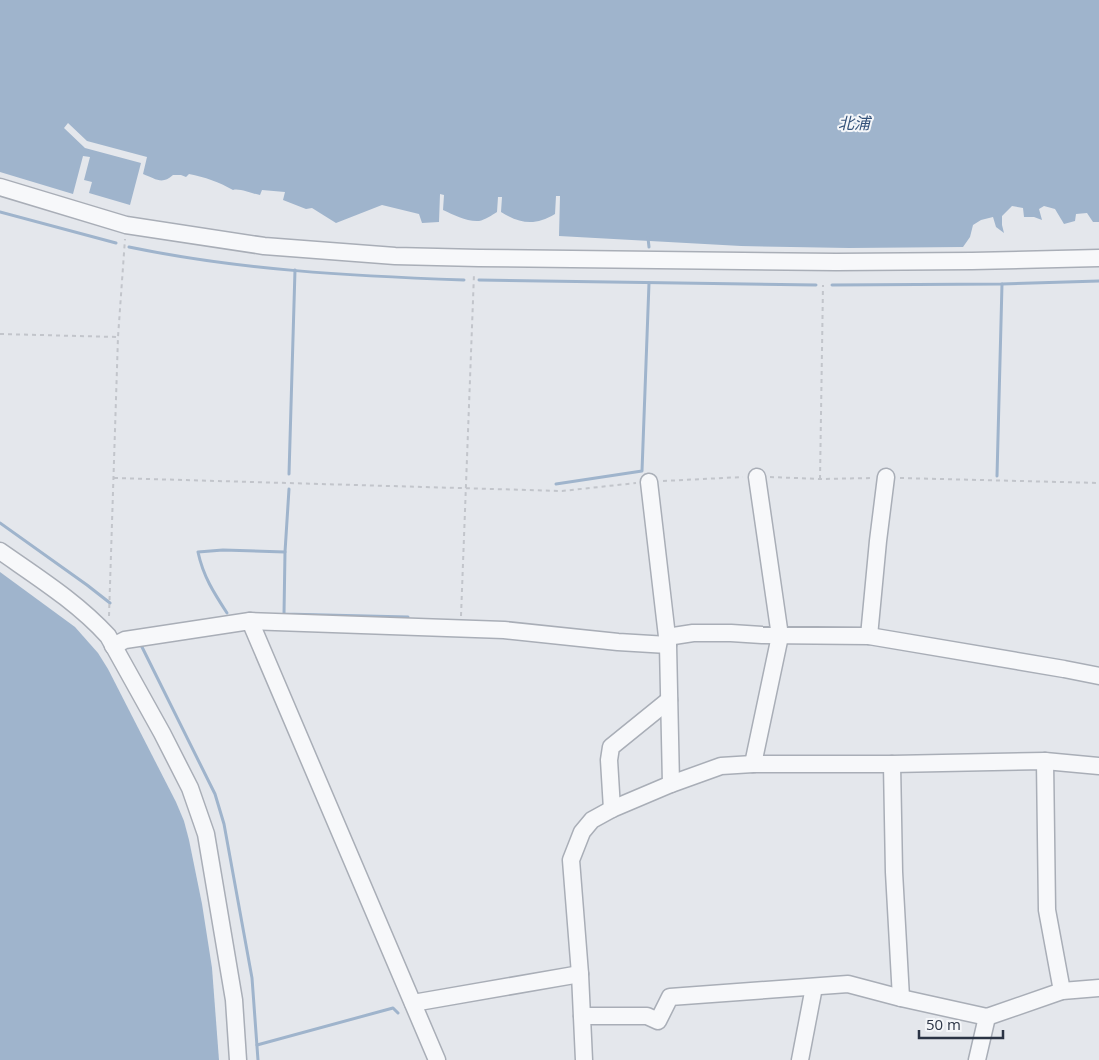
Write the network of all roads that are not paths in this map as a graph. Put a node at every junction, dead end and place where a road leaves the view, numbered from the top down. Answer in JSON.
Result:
{"nodes":[{"id":1,"x":0,"y":188,"type":"edge"},
{"id":2,"x":1099,"y":258,"type":"edge"},
{"id":3,"x":757,"y":477,"type":"road end"},
{"id":4,"x":886,"y":478,"type":"road end"},
{"id":5,"x":649,"y":482,"type":"road end"},
{"id":6,"x":0,"y":551,"type":"edge"},
{"id":7,"x":250,"y":621,"type":"junction"},
{"id":8,"x":780,"y":636,"type":"junction"},
{"id":9,"x":869,"y":636,"type":"junction"},
{"id":10,"x":111,"y":641,"type":"junction"},
{"id":11,"x":667,"y":641,"type":"junction"},
{"id":12,"x":1099,"y":676,"type":"edge"},
{"id":13,"x":669,"y":700,"type":"junction"},
{"id":14,"x":1045,"y":761,"type":"junction"},
{"id":15,"x":753,"y":764,"type":"junction"},
{"id":16,"x":892,"y":764,"type":"junction"},
{"id":17,"x":1099,"y":766,"type":"edge"},
{"id":18,"x":671,"y":784,"type":"junction"},
{"id":19,"x":612,"y":809,"type":"junction"},
{"id":20,"x":580,"y":974,"type":"junction"},
{"id":21,"x":814,"y":987,"type":"junction"},
{"id":22,"x":1099,"y":988,"type":"edge"},
{"id":23,"x":1062,"y":991,"type":"junction"},
{"id":24,"x":901,"y":998,"type":"junction"},
{"id":25,"x":413,"y":1003,"type":"junction"},
{"id":26,"x":582,"y":1016,"type":"junction"},
{"id":27,"x":987,"y":1017,"type":"junction"},
{"id":28,"x":238,"y":1060,"type":"edge"},
{"id":29,"x":437,"y":1060,"type":"edge"},
{"id":30,"x":584,"y":1060,"type":"edge"},
{"id":31,"x":800,"y":1060,"type":"edge"},
{"id":32,"x":977,"y":1060,"type":"edge"}],
"edges":[{"from":1,"to":2,"type":"street"},
{"from":3,"to":8,"type":"street"},
{"from":4,"to":9,"type":"street"},
{"from":5,"to":11,"type":"street"},
{"from":6,"to":10,"type":"street"},
{"from":7,"to":10,"type":"street"},
{"from":7,"to":11,"type":"street"},
{"from":7,"to":25,"type":"street"},
{"from":8,"to":9,"type":"street"},
{"from":8,"to":11,"type":"street"},
{"from":8,"to":15,"type":"street"},
{"from":9,"to":12,"type":"street"},
{"from":10,"to":28,"type":"street"},
{"from":11,"to":13,"type":"street"},
{"from":13,"to":18,"type":"street"},
{"from":13,"to":19,"type":"street"},
{"from":14,"to":16,"type":"street"},
{"from":14,"to":17,"type":"street"},
{"from":14,"to":23,"type":"street"},
{"from":15,"to":16,"type":"street"},
{"from":15,"to":18,"type":"street"},
{"from":16,"to":24,"type":"street"},
{"from":18,"to":19,"type":"street"},
{"from":19,"to":20,"type":"street"},
{"from":20,"to":25,"type":"street"},
{"from":20,"to":26,"type":"street"},
{"from":21,"to":24,"type":"street"},
{"from":21,"to":26,"type":"street"},
{"from":21,"to":31,"type":"street"},
{"from":22,"to":23,"type":"street"},
{"from":23,"to":27,"type":"street"},
{"from":24,"to":27,"type":"street"},
{"from":25,"to":29,"type":"street"},
{"from":26,"to":30,"type":"street"},
{"from":27,"to":32,"type":"street"}]}
